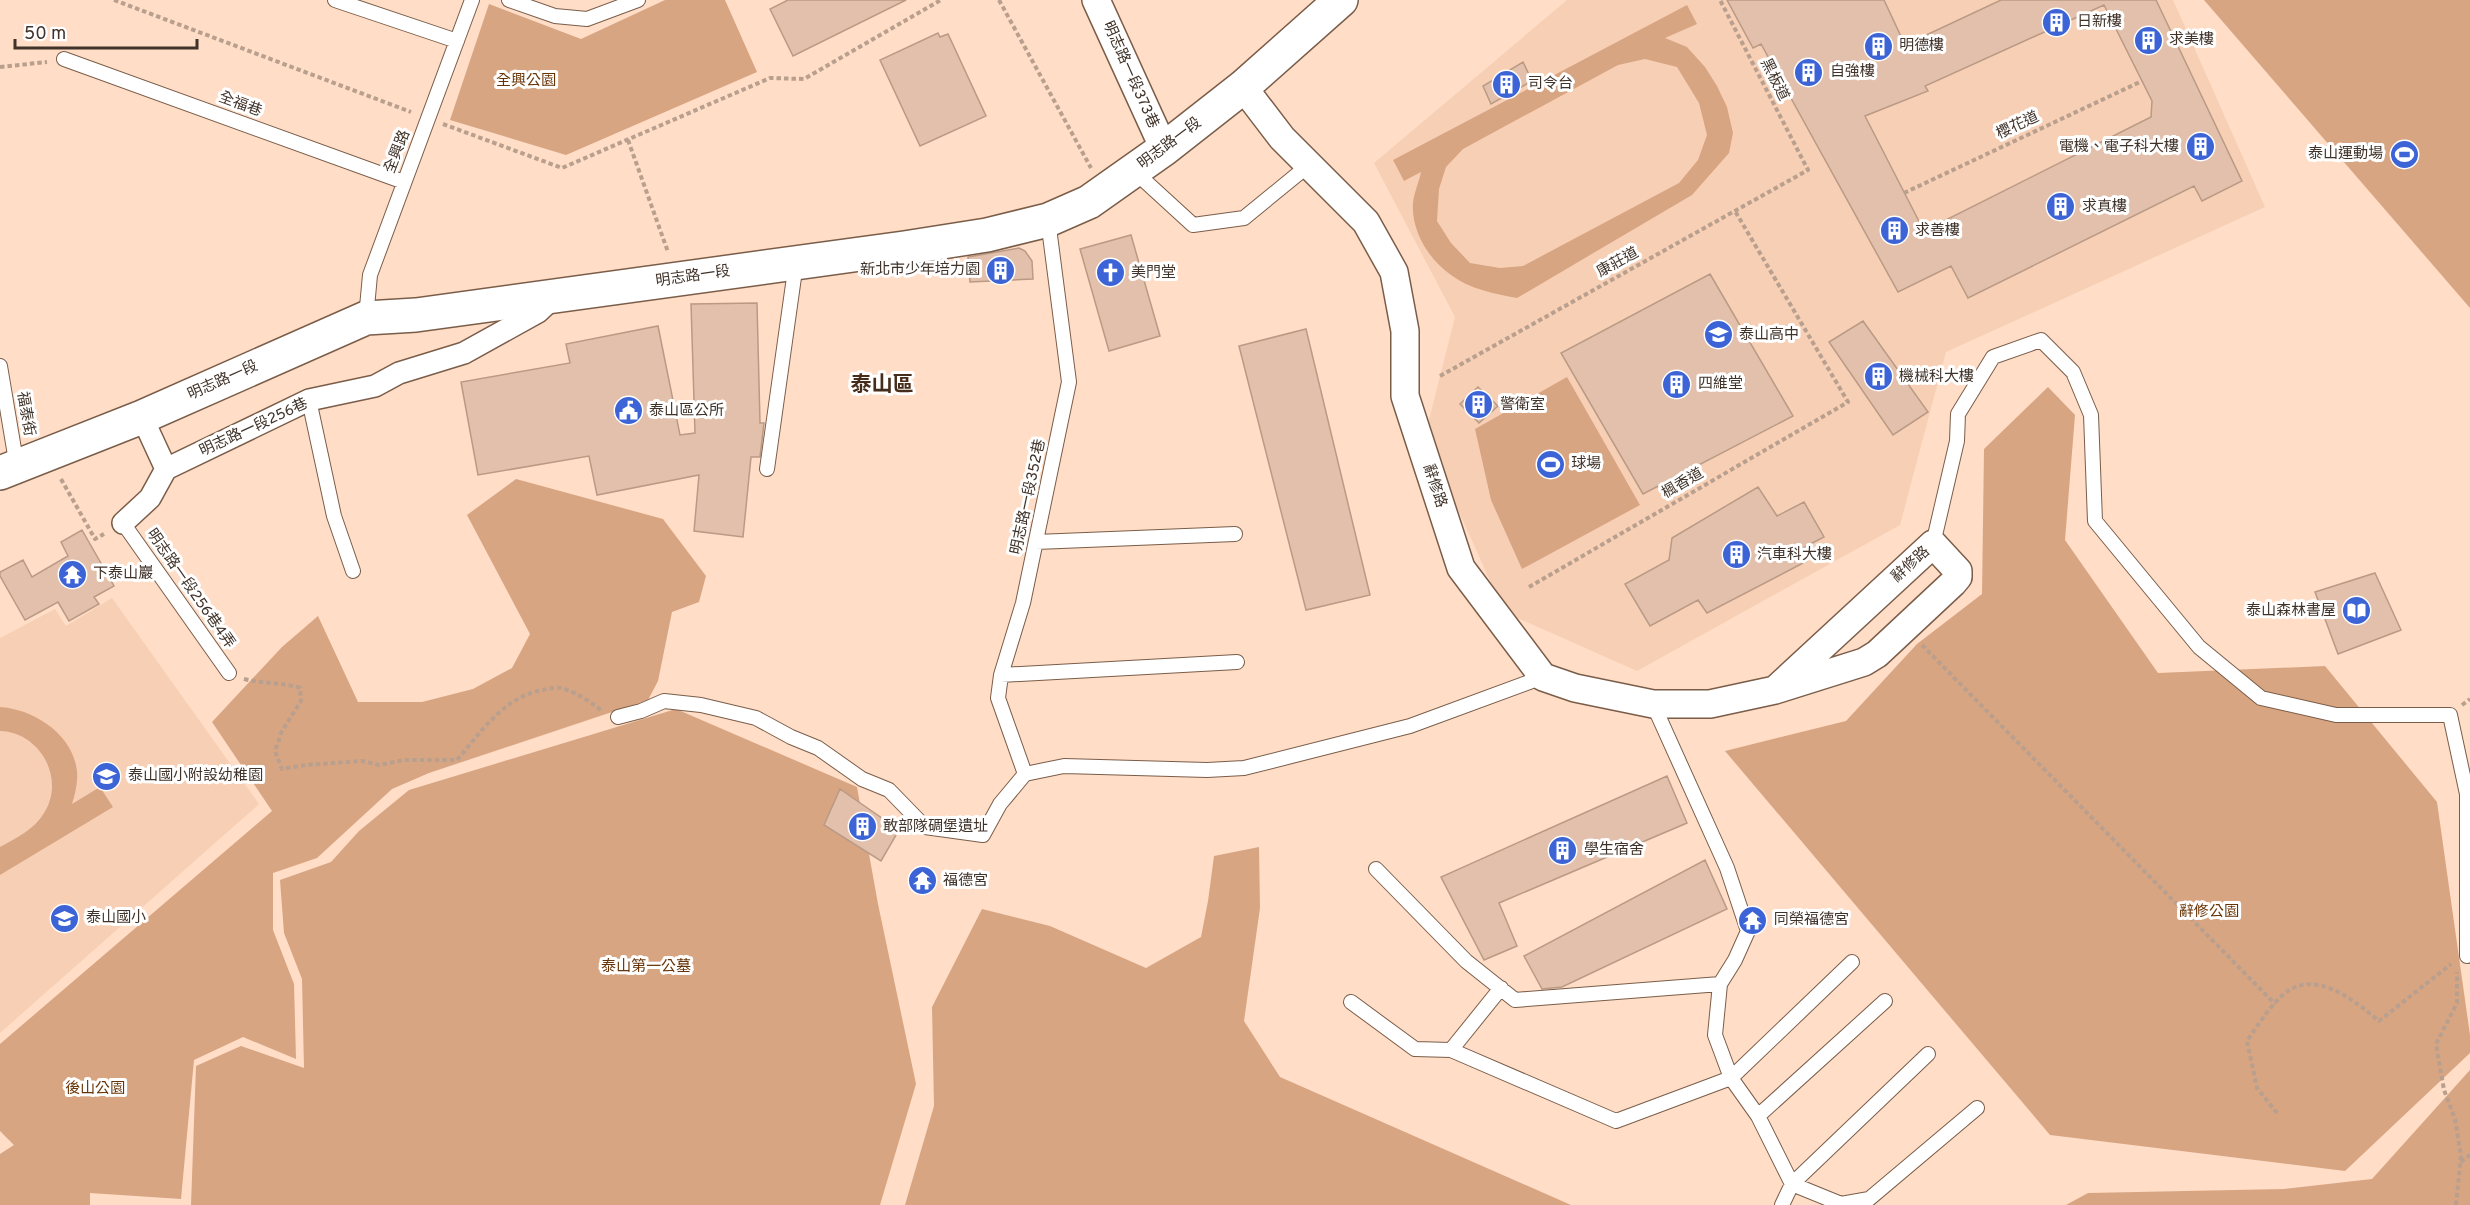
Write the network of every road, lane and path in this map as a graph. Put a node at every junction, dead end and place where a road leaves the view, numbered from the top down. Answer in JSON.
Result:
{"nodes":[{"id":1,"x":114,"y":0,"type":"edge"},
{"id":2,"x":335,"y":0,"type":"edge"},
{"id":3,"x":472,"y":0,"type":"edge"},
{"id":4,"x":509,"y":0,"type":"edge"},
{"id":5,"x":638,"y":0,"type":"edge"},
{"id":6,"x":941,"y":0,"type":"edge"},
{"id":7,"x":999,"y":0,"type":"edge"},
{"id":8,"x":1096,"y":0,"type":"edge"},
{"id":9,"x":1341,"y":0,"type":"edge"},
{"id":10,"x":1720,"y":0,"type":"edge"},
{"id":11,"x":457,"y":41,"type":"junction"},
{"id":12,"x":64,"y":59,"type":"joint"},
{"id":13,"x":0,"y":67,"type":"edge"},
{"id":14,"x":2142,"y":81,"type":"dead end"},
{"id":15,"x":1243,"y":87,"type":"junction"},
{"id":16,"x":428,"y":119,"type":"junction"},
{"id":17,"x":628,"y":140,"type":"junction"},
{"id":18,"x":1164,"y":149,"type":"junction"},
{"id":19,"x":1310,"y":164,"type":"junction"},
{"id":20,"x":1808,"y":170,"type":"joint"},
{"id":21,"x":1134,"y":171,"type":"junction"},
{"id":22,"x":404,"y":182,"type":"junction"},
{"id":23,"x":1904,"y":193,"type":"dead end"},
{"id":24,"x":1100,"y":194,"type":"junction"},
{"id":25,"x":1735,"y":211,"type":"junction"},
{"id":26,"x":1048,"y":220,"type":"junction"},
{"id":27,"x":796,"y":263,"type":"junction"},
{"id":28,"x":678,"y":279,"type":"junction"},
{"id":29,"x":554,"y":297,"type":"junction"},
{"id":30,"x":366,"y":318,"type":"junction"},
{"id":31,"x":0,"y":366,"type":"edge"},
{"id":32,"x":1440,"y":376,"type":"dead end"},
{"id":33,"x":309,"y":400,"type":"junction"},
{"id":34,"x":142,"y":417,"type":"junction"},
{"id":35,"x":21,"y":465,"type":"edge"},
{"id":36,"x":166,"y":469,"type":"junction"},
{"id":37,"x":767,"y":469,"type":"dead end"},
{"id":38,"x":123,"y":523,"type":"junction"},
{"id":39,"x":1235,"y":534,"type":"dead end"},
{"id":40,"x":1036,"y":542,"type":"junction"},
{"id":41,"x":1933,"y":544,"type":"junction"},
{"id":42,"x":353,"y":571,"type":"dead end"},
{"id":43,"x":1529,"y":586,"type":"dead end"},
{"id":44,"x":1905,"y":628,"type":"junction"},
{"id":45,"x":1237,"y":662,"type":"dead end"},
{"id":46,"x":230,"y":674,"type":"joint"},
{"id":47,"x":1001,"y":675,"type":"junction"},
{"id":48,"x":1543,"y":677,"type":"junction"},
{"id":49,"x":1775,"y":690,"type":"junction"},
{"id":50,"x":1653,"y":704,"type":"junction"},
{"id":51,"x":618,"y":717,"type":"joint"},
{"id":52,"x":1025,"y":774,"type":"junction"},
{"id":53,"x":1376,"y":869,"type":"dead end"},
{"id":54,"x":2462,"y":957,"type":"joint"},
{"id":55,"x":1852,"y":962,"type":"dead end"},
{"id":56,"x":2457,"y":970,"type":"dead end"},
{"id":57,"x":1720,"y":984,"type":"junction"},
{"id":58,"x":1501,"y":988,"type":"junction"},
{"id":59,"x":1885,"y":1001,"type":"dead end"},
{"id":60,"x":1351,"y":1002,"type":"dead end"},
{"id":61,"x":2275,"y":1004,"type":"junction"},
{"id":62,"x":1452,"y":1050,"type":"junction"},
{"id":63,"x":1928,"y":1054,"type":"dead end"},
{"id":64,"x":1731,"y":1078,"type":"junction"},
{"id":65,"x":1977,"y":1108,"type":"dead end"},
{"id":66,"x":2277,"y":1113,"type":"dead end"},
{"id":67,"x":1758,"y":1116,"type":"junction"},
{"id":68,"x":2470,"y":1155,"type":"edge"},
{"id":69,"x":2460,"y":1162,"type":"junction"},
{"id":70,"x":1792,"y":1184,"type":"junction"},
{"id":71,"x":1782,"y":1205,"type":"edge"},
{"id":72,"x":2457,"y":1205,"type":"edge"}],
"edges":[{"from":1,"to":16,"type":"path"},
{"from":2,"to":11,"type":"lane"},
{"from":3,"to":11,"type":"lane","name":"全興路"},
{"from":4,"to":5,"type":"lane"},
{"from":6,"to":17,"type":"path"},
{"from":7,"to":24,"type":"path"},
{"from":8,"to":18,"type":"street","name":"明志路一段373巷"},
{"from":9,"to":15,"type":"main road","name":"明志路一段"},
{"from":10,"to":20,"type":"path","name":"黑板道"},
{"from":11,"to":16,"type":"lane","name":"全興路"},
{"from":12,"to":13,"type":"path"},
{"from":12,"to":22,"type":"lane","name":"全福巷"},
{"from":14,"to":23,"type":"path","name":"櫻花道"},
{"from":15,"to":18,"type":"main road","name":"明志路一段"},
{"from":15,"to":19,"type":"street","name":"辭修路"},
{"from":16,"to":17,"type":"path"},
{"from":16,"to":22,"type":"lane","name":"全興路"},
{"from":17,"to":28,"type":"path"},
{"from":18,"to":21,"type":"main road","name":"明志路一段"},
{"from":19,"to":21,"type":"lane"},
{"from":19,"to":48,"type":"street","name":"辭修路"},
{"from":20,"to":25,"type":"path","name":"康莊道"},
{"from":21,"to":24,"type":"main road","name":"明志路一段"},
{"from":22,"to":30,"type":"lane","name":"全興路"},
{"from":24,"to":26,"type":"main road","name":"明志路一段"},
{"from":25,"to":32,"type":"path","name":"康莊道"},
{"from":25,"to":43,"type":"path","name":"楓香道"},
{"from":26,"to":27,"type":"main road","name":"明志路一段"},
{"from":26,"to":40,"type":"lane","name":"明志路一段352巷"},
{"from":27,"to":28,"type":"main road","name":"明志路一段"},
{"from":27,"to":37,"type":"lane"},
{"from":28,"to":29,"type":"main road","name":"明志路一段"},
{"from":29,"to":30,"type":"main road","name":"明志路一段"},
{"from":29,"to":33,"type":"street","name":"明志路一段256巷"},
{"from":30,"to":34,"type":"main road","name":"明志路一段"},
{"from":31,"to":35,"type":"lane","name":"福泰街"},
{"from":33,"to":36,"type":"street","name":"明志路一段256巷"},
{"from":33,"to":42,"type":"lane"},
{"from":34,"to":35,"type":"main road","name":"明志路一段"},
{"from":34,"to":36,"type":"street"},
{"from":35,"to":38,"type":"path"},
{"from":36,"to":38,"type":"street"},
{"from":38,"to":46,"type":"lane","name":"明志路一段256巷4弄"},
{"from":39,"to":40,"type":"lane"},
{"from":40,"to":47,"type":"lane","name":"明志路一段352巷"},
{"from":41,"to":44,"type":"street","name":"辭修路"},
{"from":41,"to":49,"type":"street","name":"辭修路"},
{"from":41,"to":54,"type":"lane"},
{"from":44,"to":49,"type":"street","name":"辭修路"},
{"from":44,"to":61,"type":"path"},
{"from":45,"to":47,"type":"lane"},
{"from":46,"to":51,"type":"path"},
{"from":47,"to":52,"type":"lane","name":"明志路一段352巷"},
{"from":48,"to":50,"type":"street","name":"辭修路"},
{"from":48,"to":52,"type":"lane"},
{"from":49,"to":50,"type":"street","name":"辭修路"},
{"from":50,"to":57,"type":"lane"},
{"from":51,"to":52,"type":"lane"},
{"from":53,"to":58,"type":"lane"},
{"from":54,"to":61,"type":"path"},
{"from":55,"to":64,"type":"lane"},
{"from":56,"to":69,"type":"path"},
{"from":57,"to":58,"type":"lane"},
{"from":57,"to":64,"type":"lane"},
{"from":58,"to":62,"type":"lane"},
{"from":59,"to":67,"type":"lane"},
{"from":60,"to":62,"type":"lane"},
{"from":61,"to":66,"type":"path"},
{"from":62,"to":64,"type":"lane"},
{"from":63,"to":70,"type":"lane"},
{"from":64,"to":67,"type":"lane"},
{"from":65,"to":70,"type":"lane"},
{"from":67,"to":70,"type":"lane"},
{"from":68,"to":69,"type":"path"},
{"from":69,"to":72,"type":"path"},
{"from":70,"to":71,"type":"lane"}]}
